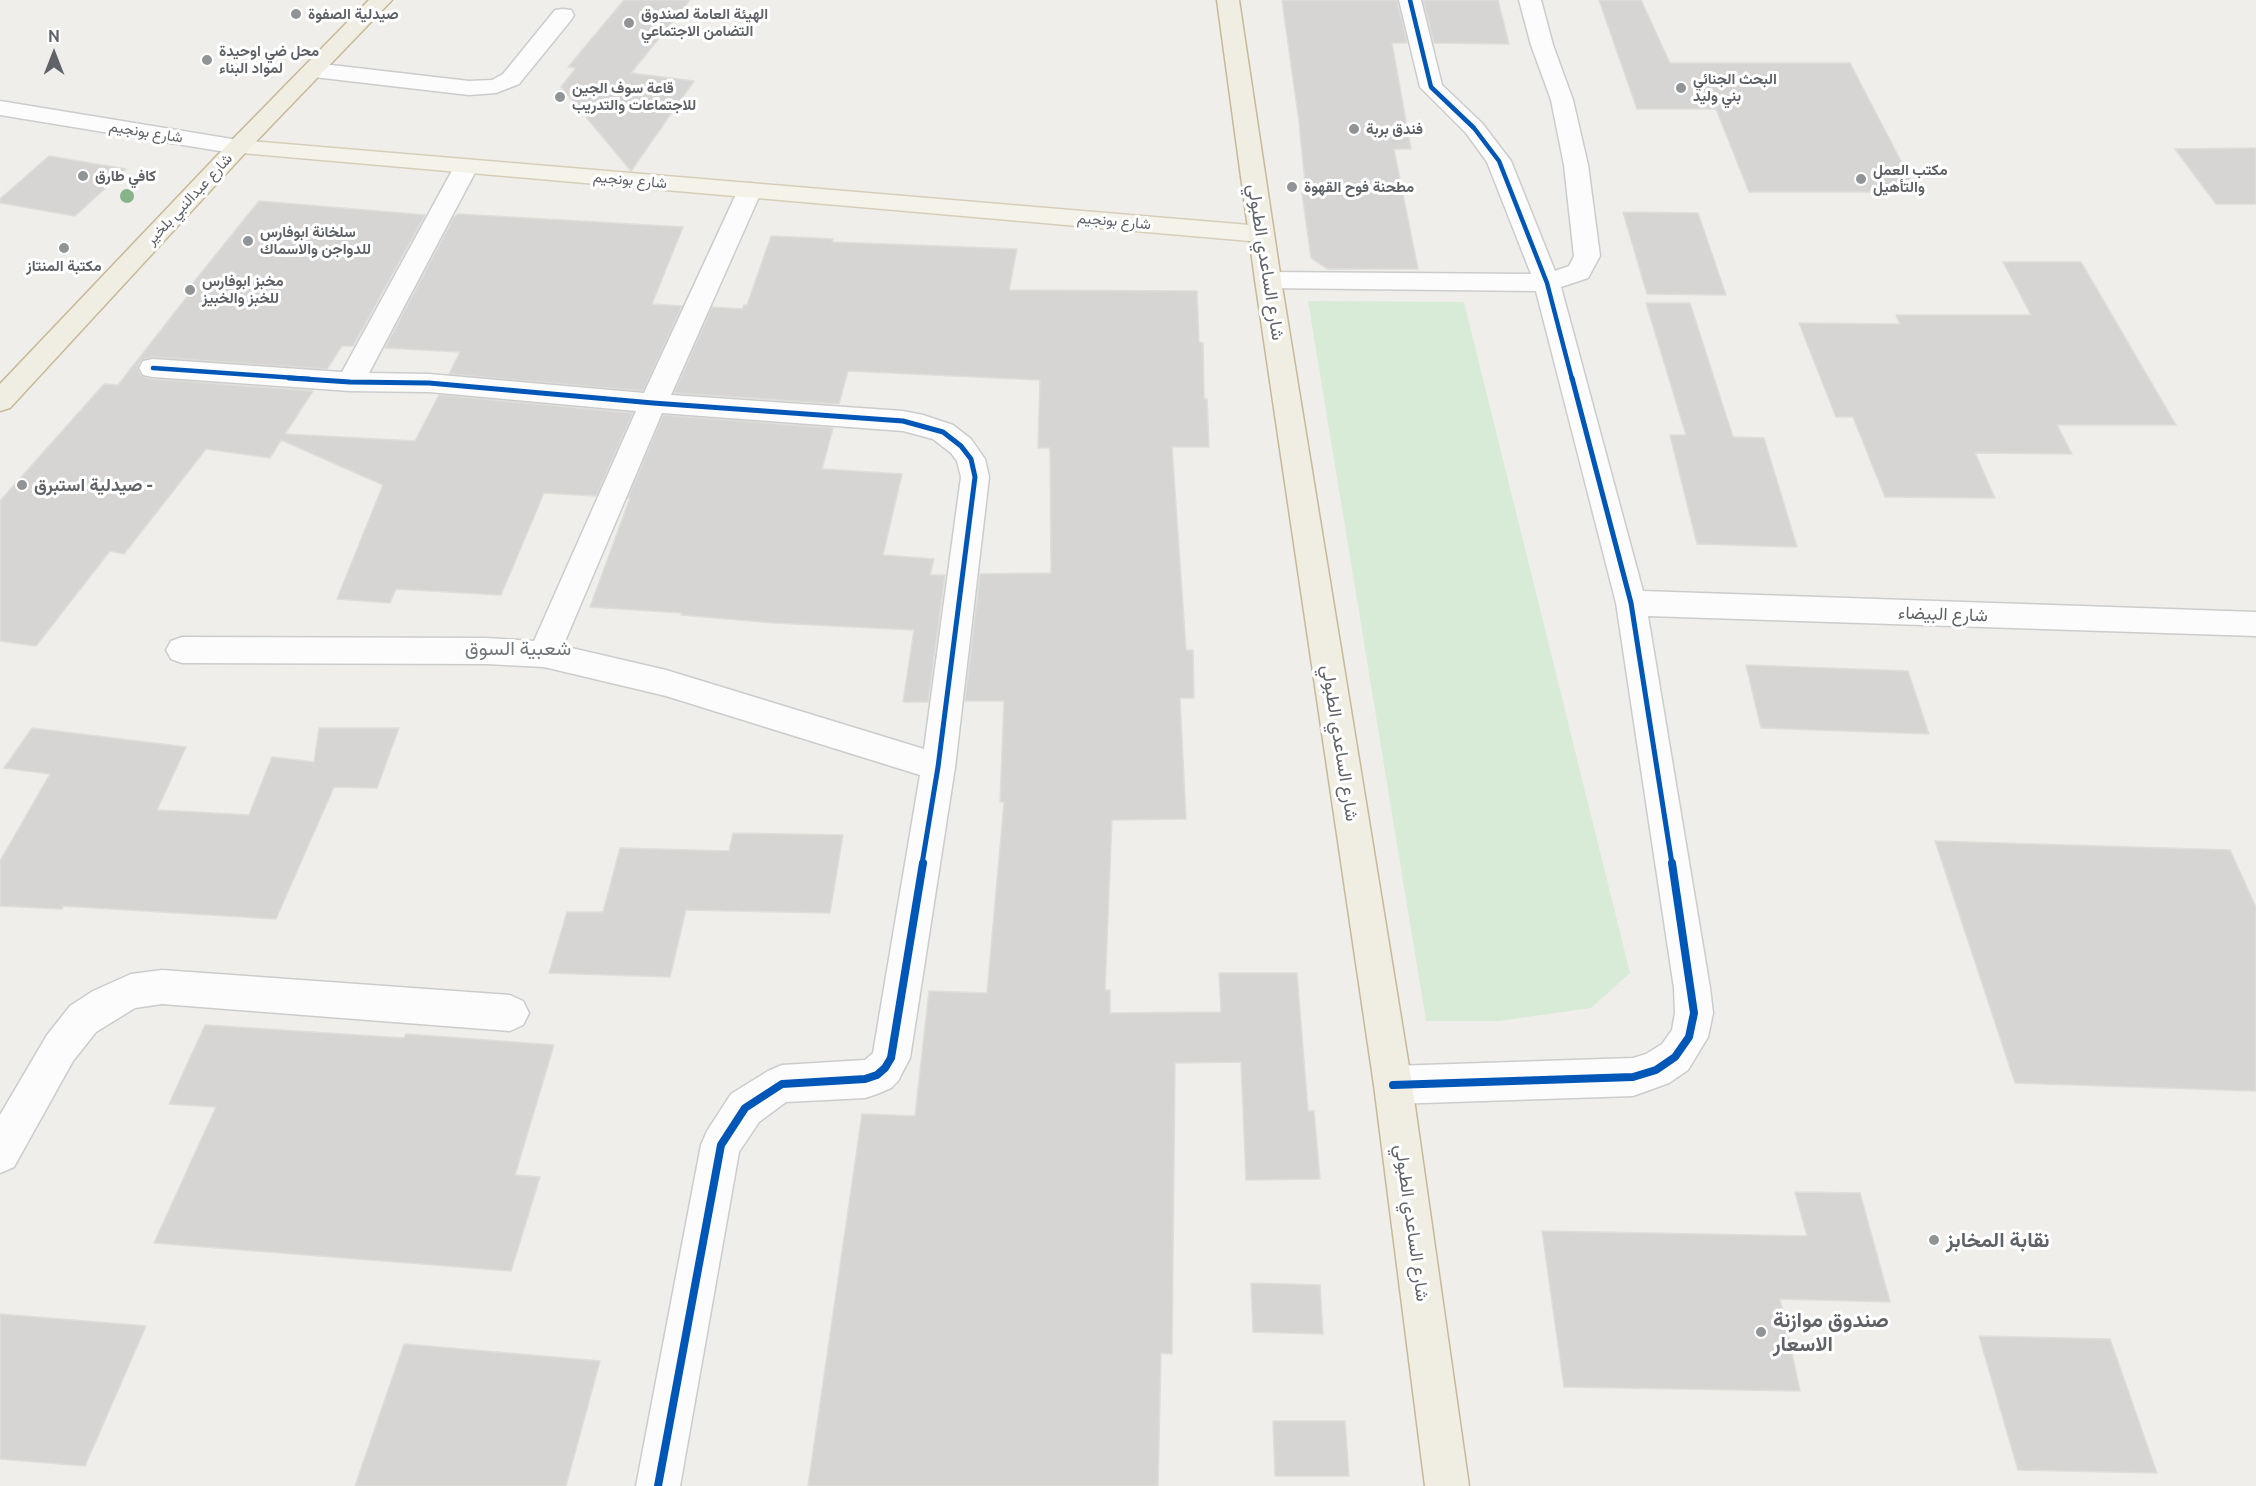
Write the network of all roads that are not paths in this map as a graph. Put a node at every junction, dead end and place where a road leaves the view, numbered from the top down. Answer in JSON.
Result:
{"nodes":[{"id":1,"x":381,"y":0,"type":"edge"},
{"id":2,"x":1227,"y":0,"type":"edge"},
{"id":3,"x":1410,"y":0,"type":"edge"},
{"id":4,"x":1530,"y":0,"type":"edge"},
{"id":5,"x":563,"y":15,"type":"dead end"},
{"id":6,"x":314,"y":70,"type":"junction"},
{"id":7,"x":0,"y":108,"type":"edge"},
{"id":8,"x":238,"y":147,"type":"junction"},
{"id":9,"x":466,"y":166,"type":"junction"},
{"id":10,"x":750,"y":190,"type":"junction"},
{"id":11,"x":1261,"y":234,"type":"junction"},
{"id":12,"x":1268,"y":280,"type":"junction"},
{"id":13,"x":1547,"y":283,"type":"junction"},
{"id":14,"x":153,"y":368,"type":"dead end"},
{"id":15,"x":350,"y":381,"type":"junction"},
{"id":16,"x":0,"y":401,"type":"edge"},
{"id":17,"x":653,"y":403,"type":"junction"},
{"id":18,"x":1631,"y":603,"type":"junction"},
{"id":19,"x":2256,"y":624,"type":"edge"},
{"id":20,"x":182,"y":650,"type":"dead end"},
{"id":21,"x":544,"y":654,"type":"junction"},
{"id":22,"x":938,"y":767,"type":"junction"},
{"id":23,"x":510,"y":1013,"type":"dead end"},
{"id":24,"x":1393,"y":1085,"type":"junction"},
{"id":25,"x":0,"y":1154,"type":"edge"},
{"id":26,"x":658,"y":1486,"type":"edge"},
{"id":27,"x":1447,"y":1486,"type":"edge"}],
"edges":[{"from":1,"to":6,"type":"highway","name":"شارع عبدالنبي بلخير"},
{"from":2,"to":11,"type":"highway","name":"شارع الساعدي الطبولي"},
{"from":3,"to":13,"type":"street"},
{"from":4,"to":13,"type":"street"},
{"from":5,"to":6,"type":"street"},
{"from":6,"to":8,"type":"highway","name":"شارع عبدالنبي بلخير"},
{"from":7,"to":8,"type":"street","name":"شارع بونجيم"},
{"from":8,"to":9,"type":"main road","name":"شارع بونجيم"},
{"from":8,"to":16,"type":"highway","name":"شارع عبدالنبي بلخير"},
{"from":9,"to":10,"type":"main road","name":"شارع بونجيم"},
{"from":9,"to":15,"type":"street"},
{"from":10,"to":11,"type":"main road","name":"شارع بونجيم"},
{"from":10,"to":17,"type":"street"},
{"from":11,"to":12,"type":"highway","name":"شارع الساعدي الطبولي"},
{"from":12,"to":13,"type":"street"},
{"from":12,"to":24,"type":"highway","name":"شارع الساعدي الطبولي"},
{"from":13,"to":18,"type":"street"},
{"from":14,"to":15,"type":"street"},
{"from":15,"to":17,"type":"street"},
{"from":17,"to":21,"type":"street"},
{"from":17,"to":22,"type":"street"},
{"from":18,"to":19,"type":"street","name":"شارع البيضاء"},
{"from":18,"to":24,"type":"street"},
{"from":20,"to":21,"type":"street"},
{"from":21,"to":22,"type":"street"},
{"from":22,"to":26,"type":"street"},
{"from":23,"to":25,"type":"street"},
{"from":24,"to":27,"type":"highway","name":"شارع الساعدي الطبولي"}]}
